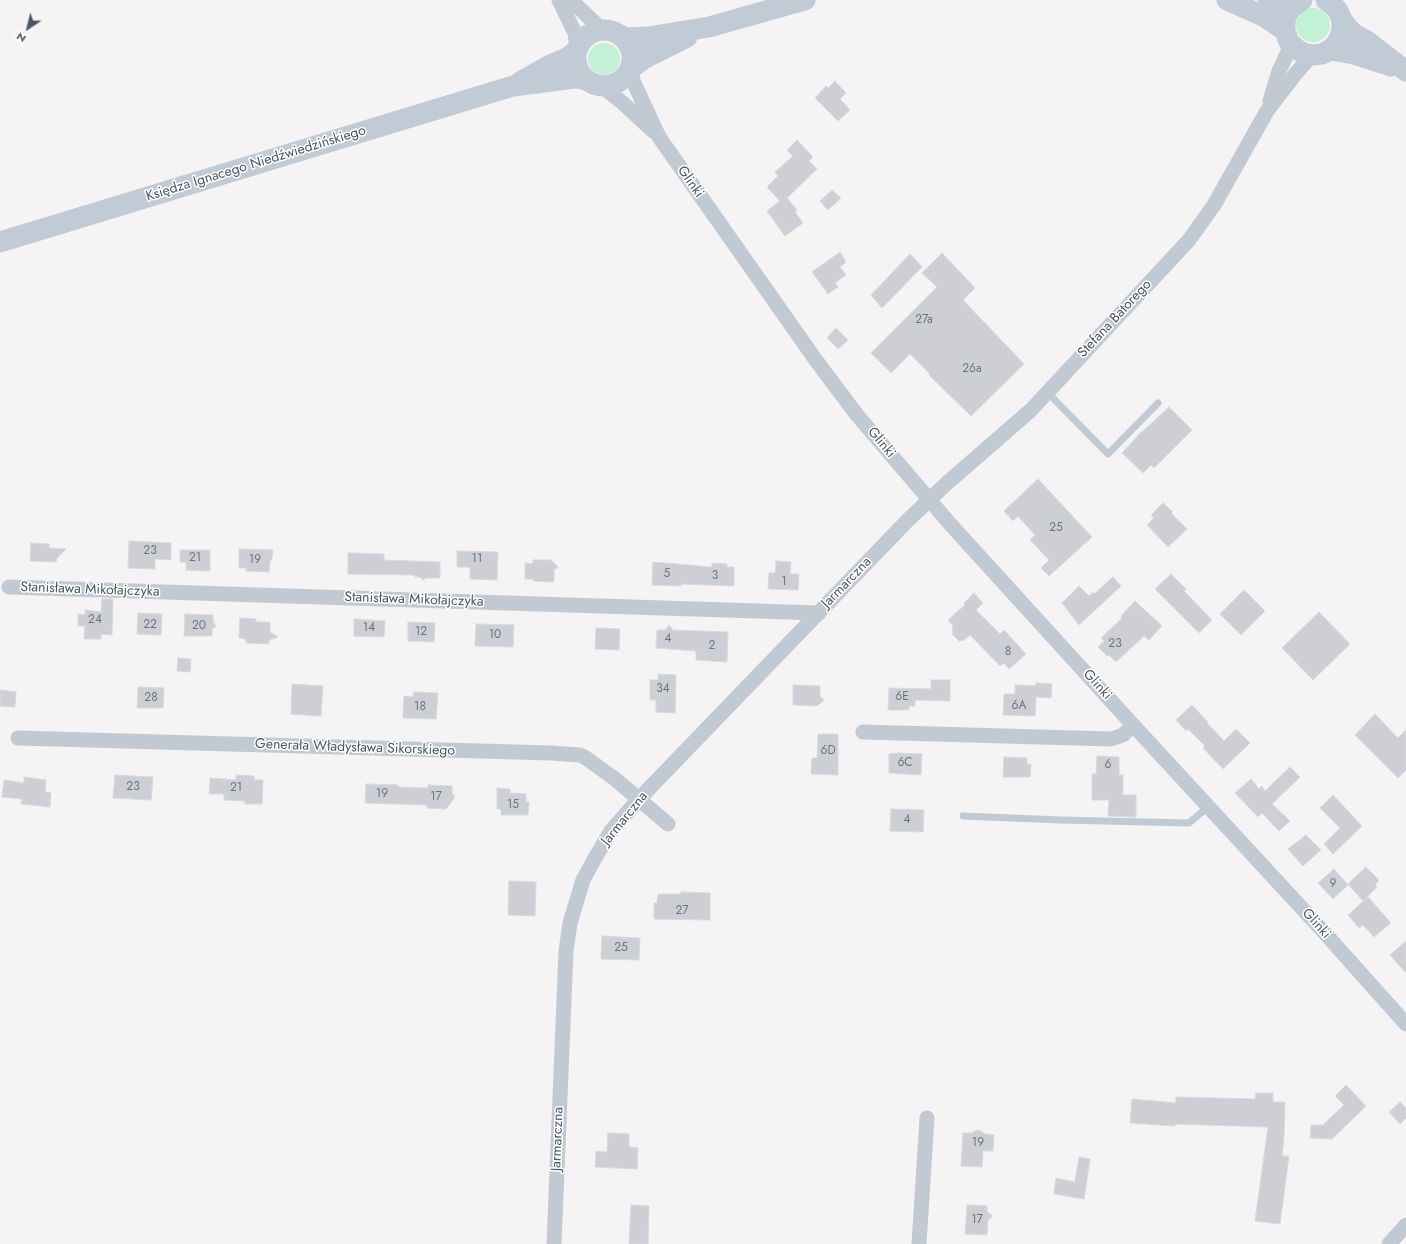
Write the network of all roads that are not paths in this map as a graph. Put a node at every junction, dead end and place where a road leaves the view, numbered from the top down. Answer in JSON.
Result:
{"nodes":[{"id":1,"x":559,"y":0,"type":"edge"},
{"id":2,"x":571,"y":0,"type":"edge"},
{"id":3,"x":805,"y":0,"type":"edge"},
{"id":4,"x":1227,"y":0,"type":"edge"},
{"id":5,"x":1268,"y":0,"type":"edge"},
{"id":6,"x":1300,"y":1,"type":"edge"},
{"id":7,"x":1337,"y":8,"type":"edge"},
{"id":8,"x":709,"y":27,"type":"junction"},
{"id":9,"x":602,"y":30,"type":"junction"},
{"id":10,"x":1287,"y":36,"type":"junction"},
{"id":11,"x":624,"y":38,"type":"junction"},
{"id":12,"x":577,"y":49,"type":"junction"},
{"id":13,"x":1321,"y":52,"type":"junction"},
{"id":14,"x":631,"y":68,"type":"junction"},
{"id":15,"x":1406,"y":71,"type":"edge"},
{"id":16,"x":593,"y":83,"type":"junction"},
{"id":17,"x":513,"y":86,"type":"junction"},
{"id":18,"x":1267,"y":111,"type":"junction"},
{"id":19,"x":659,"y":137,"type":"junction"},
{"id":20,"x":0,"y":242,"type":"edge"},
{"id":21,"x":1047,"y":392,"type":"junction"},
{"id":22,"x":1158,"y":403,"type":"dead end"},
{"id":23,"x":929,"y":500,"type":"junction"},
{"id":24,"x":9,"y":587,"type":"dead end"},
{"id":25,"x":819,"y":613,"type":"junction"},
{"id":26,"x":1133,"y":725,"type":"junction"},
{"id":27,"x":863,"y":732,"type":"dead end"},
{"id":28,"x":18,"y":738,"type":"dead end"},
{"id":29,"x":639,"y":799,"type":"junction"},
{"id":30,"x":1208,"y":807,"type":"junction"},
{"id":31,"x":963,"y":816,"type":"dead end"},
{"id":32,"x":668,"y":824,"type":"dead end"},
{"id":33,"x":1406,"y":1024,"type":"edge"},
{"id":34,"x":927,"y":1118,"type":"dead end"},
{"id":35,"x":1406,"y":1225,"type":"edge"},
{"id":36,"x":554,"y":1244,"type":"edge"},
{"id":37,"x":919,"y":1244,"type":"edge"},
{"id":38,"x":1389,"y":1244,"type":"edge"}],
"edges":[{"from":1,"to":12,"type":"street"},
{"from":2,"to":9,"type":"street"},
{"from":3,"to":8,"type":"main road"},
{"from":4,"to":10,"type":"main road"},
{"from":5,"to":6,"type":"main road"},
{"from":6,"to":10,"type":"main road"},
{"from":7,"to":13,"type":"main road"},
{"from":7,"to":15,"type":"main road"},
{"from":8,"to":11,"type":"main road"},
{"from":8,"to":14,"type":"main road"},
{"from":9,"to":11,"type":"main road"},
{"from":9,"to":12,"type":"main road"},
{"from":10,"to":13,"type":"main road"},
{"from":10,"to":18,"type":"street","name":"Stefana Batorego"},
{"from":11,"to":14,"type":"main road"},
{"from":12,"to":16,"type":"main road"},
{"from":12,"to":17,"type":"main road","name":"Księdza Ignacego Niedźwiedzińskiego"},
{"from":13,"to":15,"type":"main road"},
{"from":13,"to":18,"type":"street","name":"Stefana Batorego"},
{"from":14,"to":16,"type":"main road"},
{"from":14,"to":19,"type":"street","name":"Glinki"},
{"from":16,"to":17,"type":"main road","name":"Księdza Ignacego Niedźwiedzińskiego"},
{"from":16,"to":19,"type":"street","name":"Glinki"},
{"from":17,"to":20,"type":"main road","name":"Księdza Ignacego Niedźwiedzińskiego"},
{"from":18,"to":21,"type":"street","name":"Stefana Batorego"},
{"from":19,"to":23,"type":"street","name":"Glinki"},
{"from":21,"to":22,"type":"lane"},
{"from":21,"to":23,"type":"street","name":"Stefana Batorego"},
{"from":23,"to":25,"type":"street","name":"Jarmarczna"},
{"from":23,"to":26,"type":"street","name":"Glinki"},
{"from":24,"to":25,"type":"street","name":"Stanisława Mikołajczyka"},
{"from":25,"to":29,"type":"street","name":"Jarmarczna"},
{"from":26,"to":27,"type":"street"},
{"from":26,"to":30,"type":"street","name":"Glinki"},
{"from":28,"to":29,"type":"street","name":"Generała Władysława Sikorskiego"},
{"from":29,"to":32,"type":"street","name":"Generała Władysława Sikorskiego"},
{"from":29,"to":36,"type":"street","name":"Jarmarczna"},
{"from":30,"to":31,"type":"lane"},
{"from":30,"to":33,"type":"street","name":"Glinki"},
{"from":34,"to":37,"type":"street"},
{"from":35,"to":38,"type":"street"}]}
